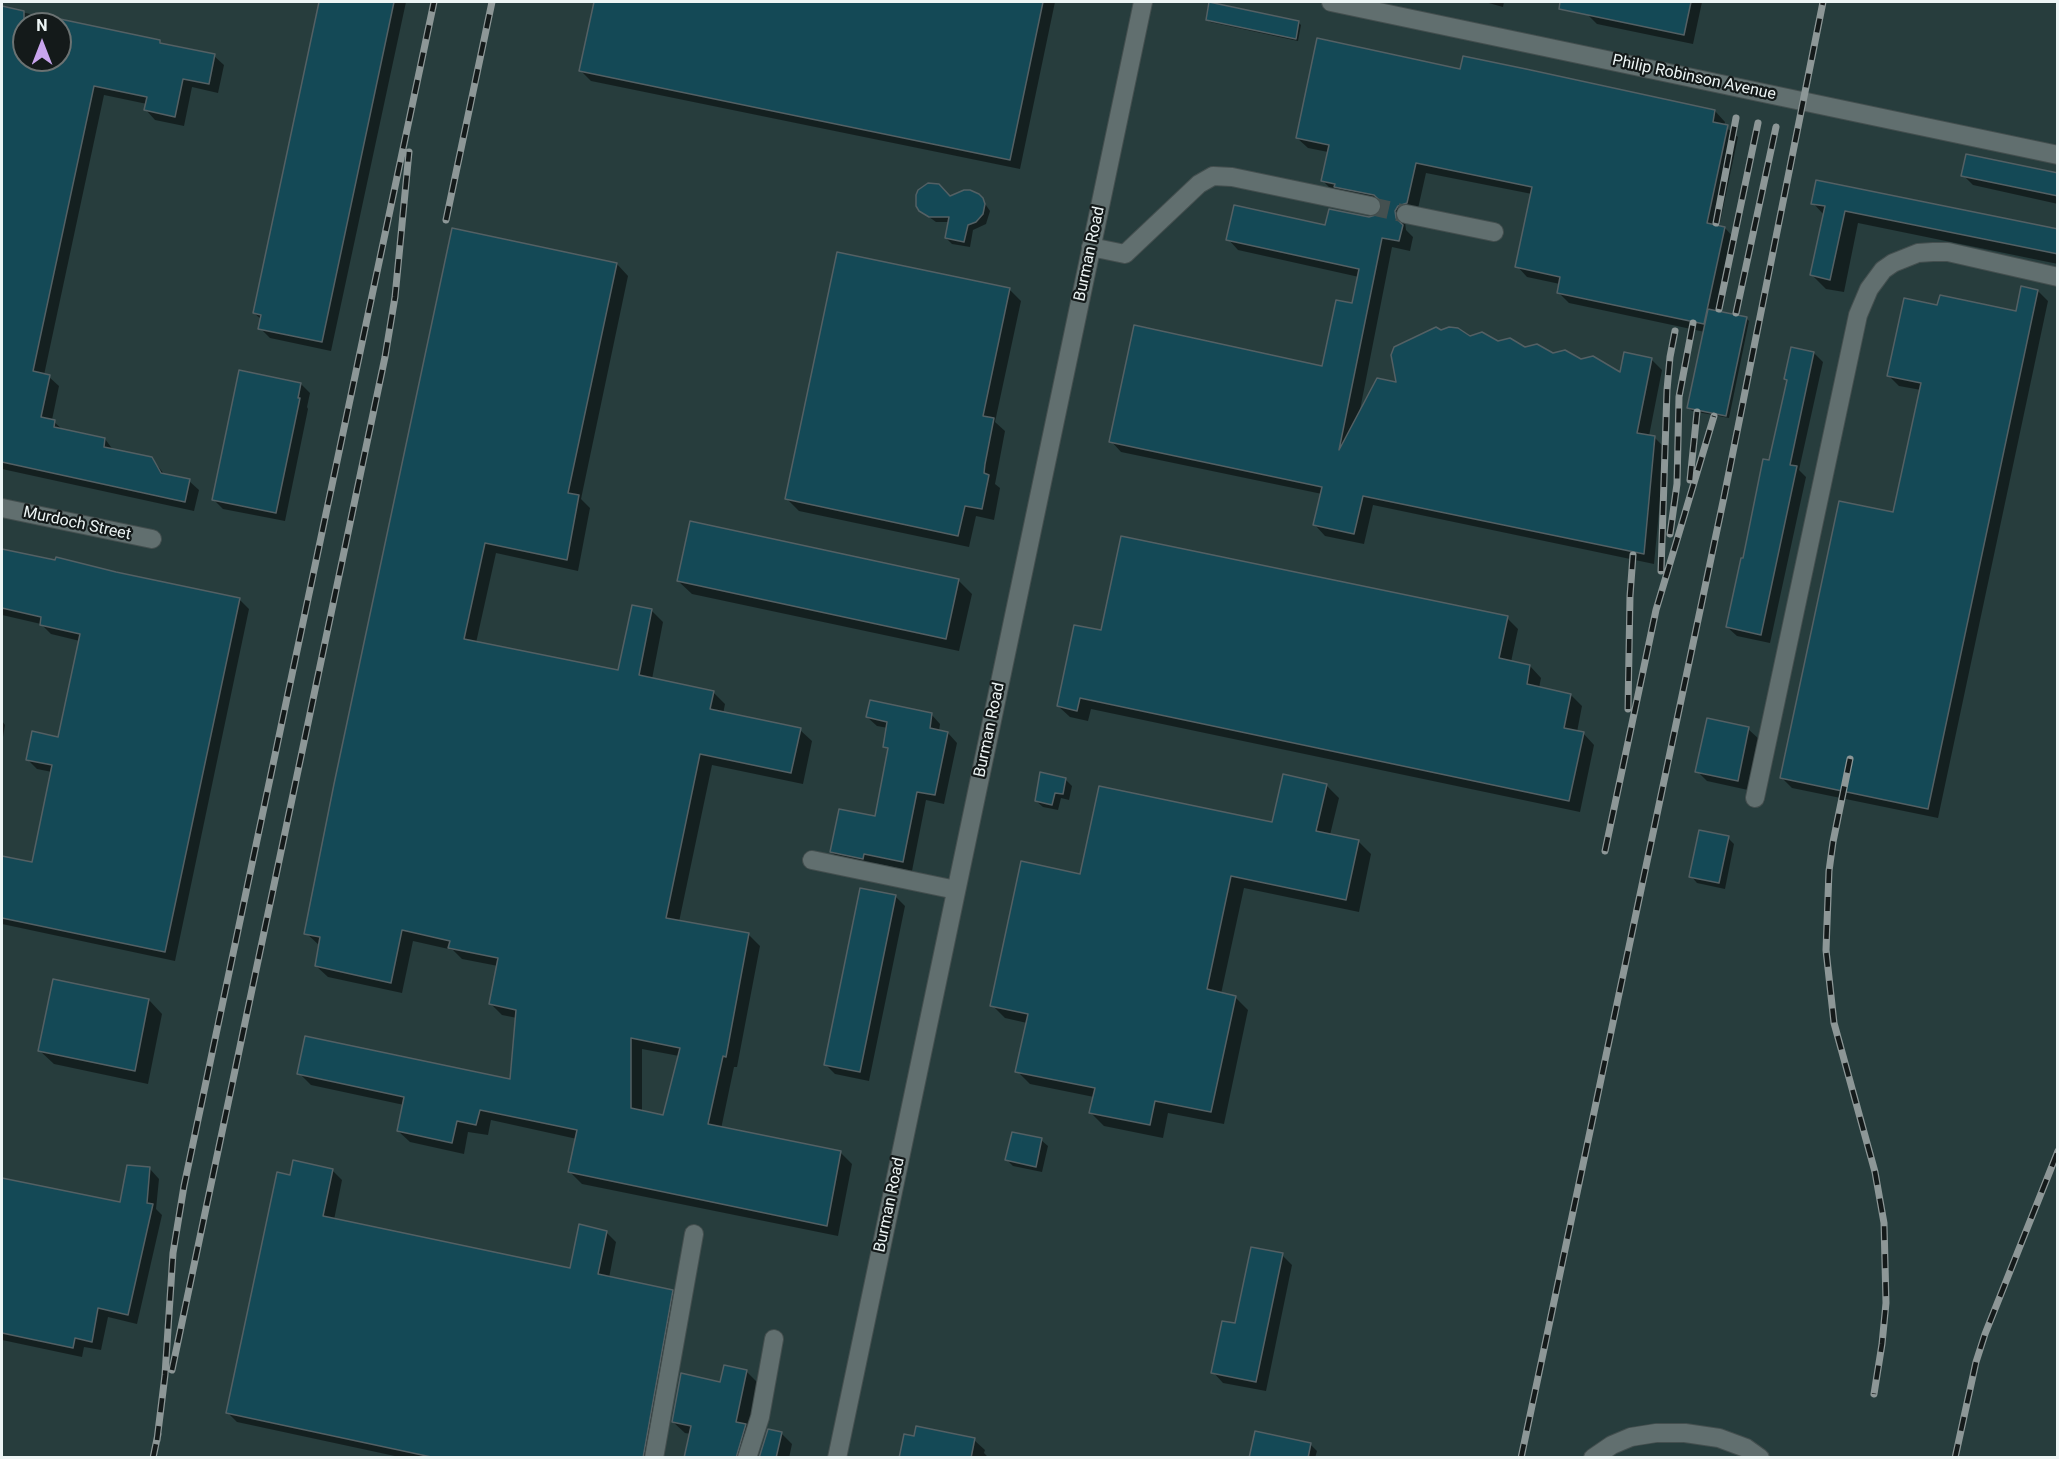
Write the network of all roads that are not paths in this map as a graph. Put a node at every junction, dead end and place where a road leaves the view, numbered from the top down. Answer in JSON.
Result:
{"nodes":[{"id":1,"x":1143,"y":2,"type":"edge"},
{"id":2,"x":1331,"y":2,"type":"edge"},
{"id":3,"x":2058,"y":155,"type":"edge"},
{"id":4,"x":1371,"y":206,"type":"tunnel mouth"},
{"id":5,"x":1406,"y":213,"type":"tunnel mouth"},
{"id":6,"x":1494,"y":232,"type":"dead end"},
{"id":7,"x":1091,"y":247,"type":"junction"},
{"id":8,"x":2058,"y":277,"type":"edge"},
{"id":9,"x":2,"y":508,"type":"edge"},
{"id":10,"x":152,"y":539,"type":"dead end"},
{"id":11,"x":1755,"y":798,"type":"dead end"},
{"id":12,"x":812,"y":860,"type":"dead end"},
{"id":13,"x":956,"y":890,"type":"junction"},
{"id":14,"x":694,"y":1234,"type":"dead end"},
{"id":15,"x":774,"y":1339,"type":"dead end"},
{"id":16,"x":654,"y":1458,"type":"edge"},
{"id":17,"x":747,"y":1458,"type":"edge"},
{"id":18,"x":837,"y":1458,"type":"edge"},
{"id":19,"x":1593,"y":1458,"type":"edge"},
{"id":20,"x":1760,"y":1458,"type":"edge"}],
"edges":[{"from":1,"to":7,"type":"street","name":"Burman Road"},
{"from":2,"to":3,"type":"street","name":"Philip Robinson Avenue"},
{"from":4,"to":7,"type":"street"},
{"from":5,"to":6,"type":"street"},
{"from":7,"to":13,"type":"street","name":"Burman Road"},
{"from":8,"to":11,"type":"street"},
{"from":9,"to":10,"type":"street","name":"Murdoch Street"},
{"from":12,"to":13,"type":"street"},
{"from":13,"to":18,"type":"street","name":"Burman Road"},
{"from":14,"to":16,"type":"street"},
{"from":15,"to":17,"type":"street"},
{"from":19,"to":20,"type":"street"}]}
